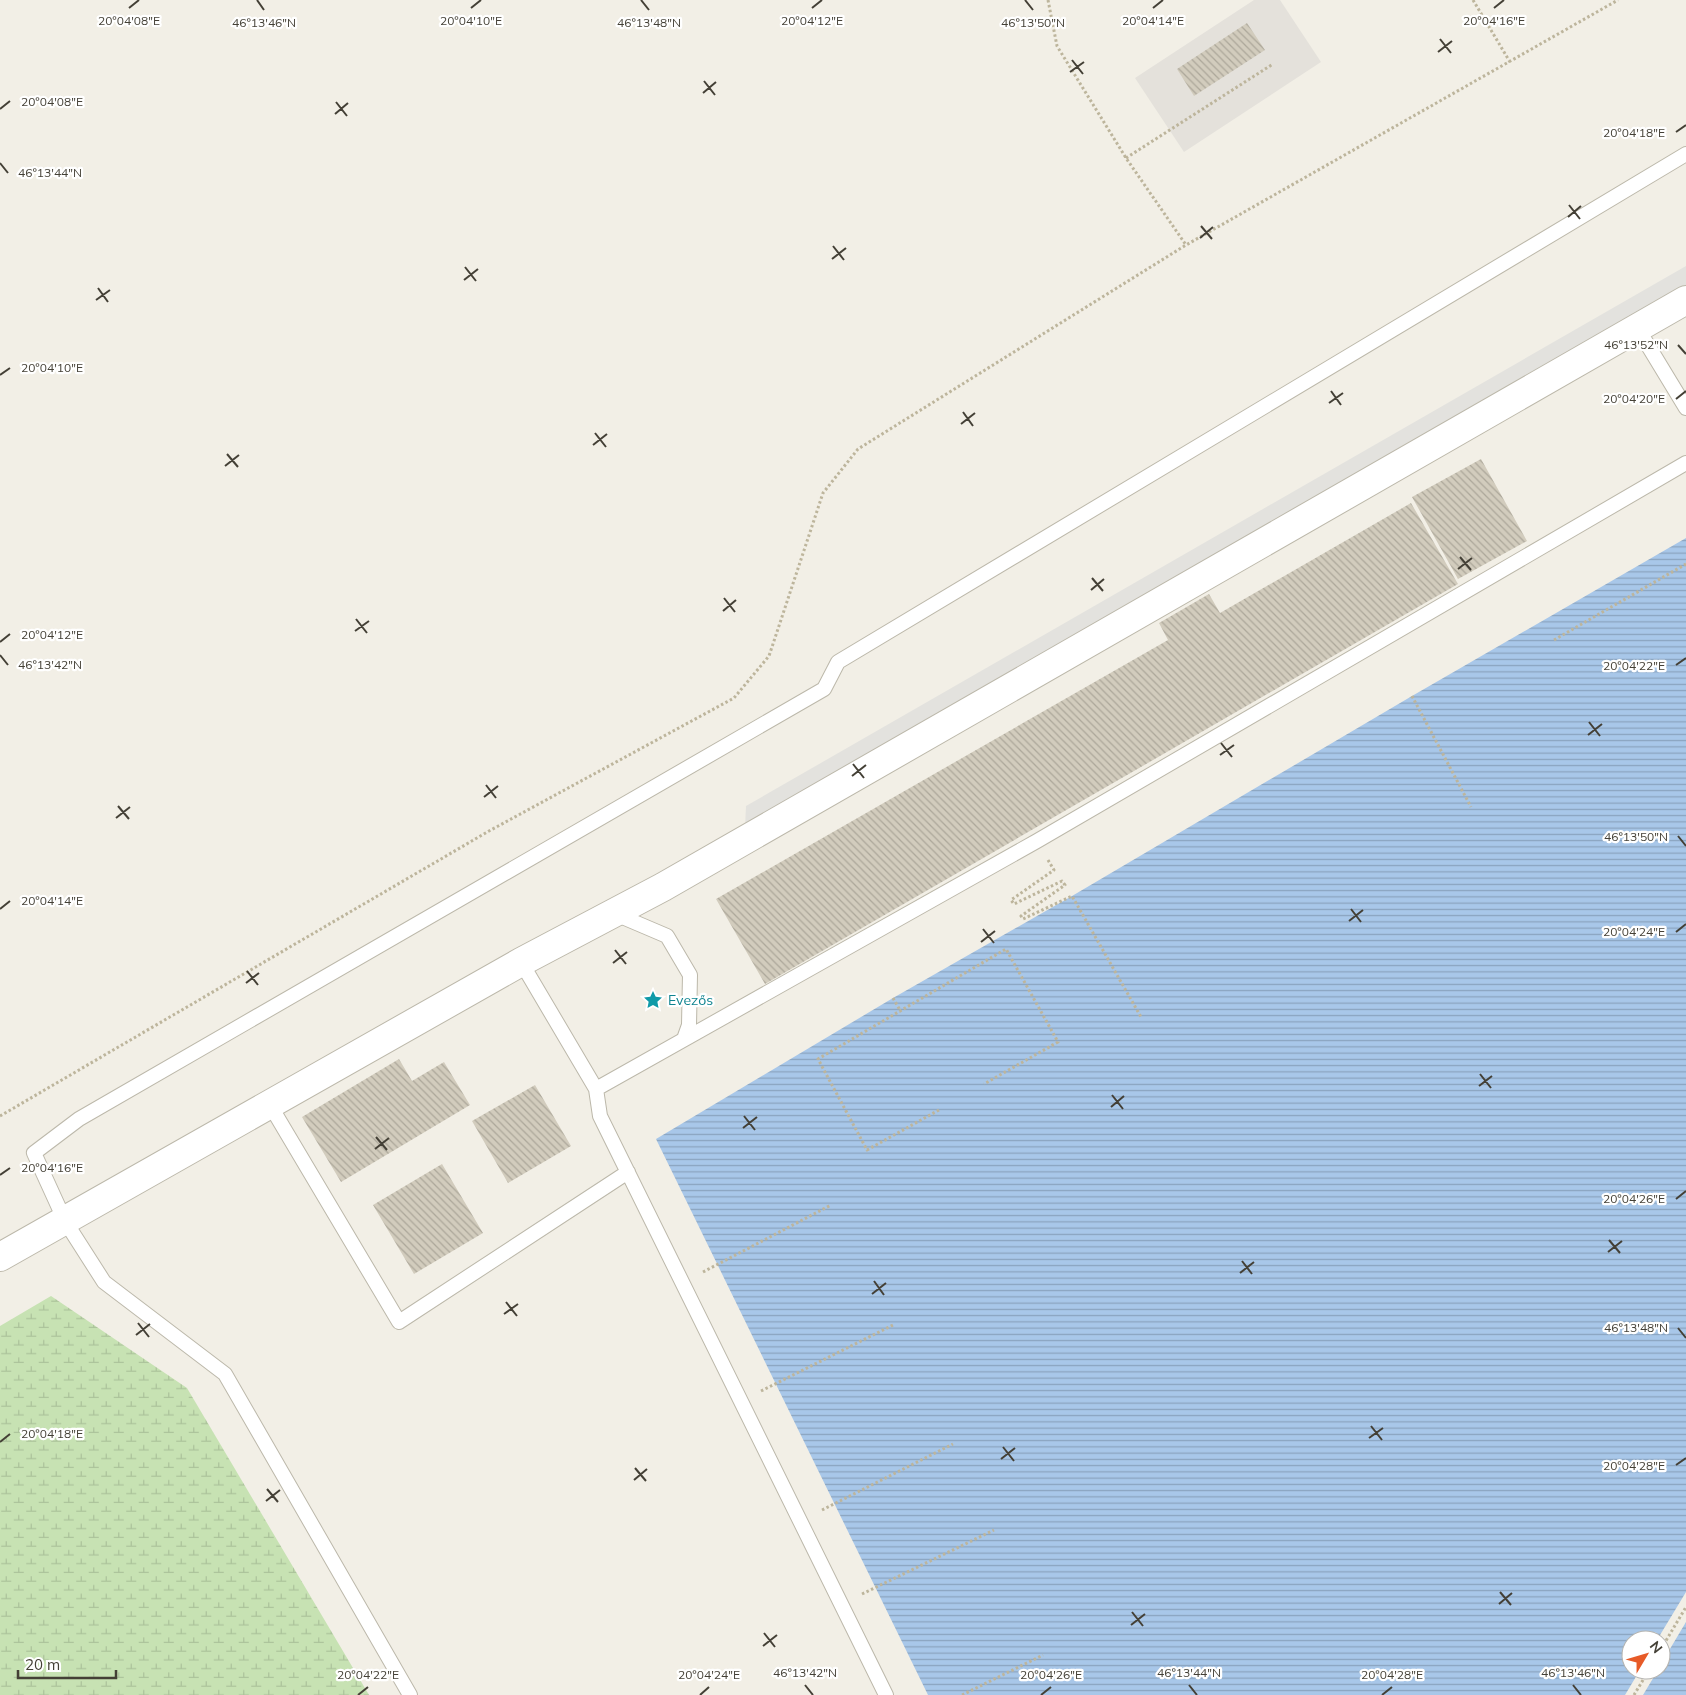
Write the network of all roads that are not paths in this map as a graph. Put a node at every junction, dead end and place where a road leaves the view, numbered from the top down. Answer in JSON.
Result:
{"nodes":[{"id":1,"x":1686,"y":154,"type":"edge"},
{"id":2,"x":1686,"y":300,"type":"edge"},
{"id":3,"x":1638,"y":329,"type":"junction"},
{"id":4,"x":1686,"y":408,"type":"edge"},
{"id":5,"x":1686,"y":463,"type":"edge"},
{"id":6,"x":613,"y":913,"type":"junction"},
{"id":7,"x":521,"y":962,"type":"junction"},
{"id":8,"x":684,"y":1038,"type":"junction"},
{"id":9,"x":596,"y":1089,"type":"junction"},
{"id":10,"x":270,"y":1105,"type":"junction"},
{"id":11,"x":628,"y":1172,"type":"junction"},
{"id":12,"x":65,"y":1221,"type":"junction"},
{"id":13,"x":0,"y":1258,"type":"edge"},
{"id":14,"x":410,"y":1695,"type":"edge"},
{"id":15,"x":886,"y":1695,"type":"edge"}],
"edges":[{"from":1,"to":12,"type":"lane"},
{"from":2,"to":3,"type":"street"},
{"from":3,"to":4,"type":"lane"},
{"from":3,"to":6,"type":"street"},
{"from":5,"to":8,"type":"lane"},
{"from":6,"to":7,"type":"street"},
{"from":6,"to":8,"type":"lane"},
{"from":7,"to":9,"type":"lane"},
{"from":7,"to":10,"type":"street"},
{"from":8,"to":9,"type":"lane"},
{"from":9,"to":11,"type":"lane"},
{"from":10,"to":11,"type":"lane"},
{"from":10,"to":12,"type":"street"},
{"from":11,"to":15,"type":"lane"},
{"from":12,"to":13,"type":"street"},
{"from":12,"to":14,"type":"lane"}]}
